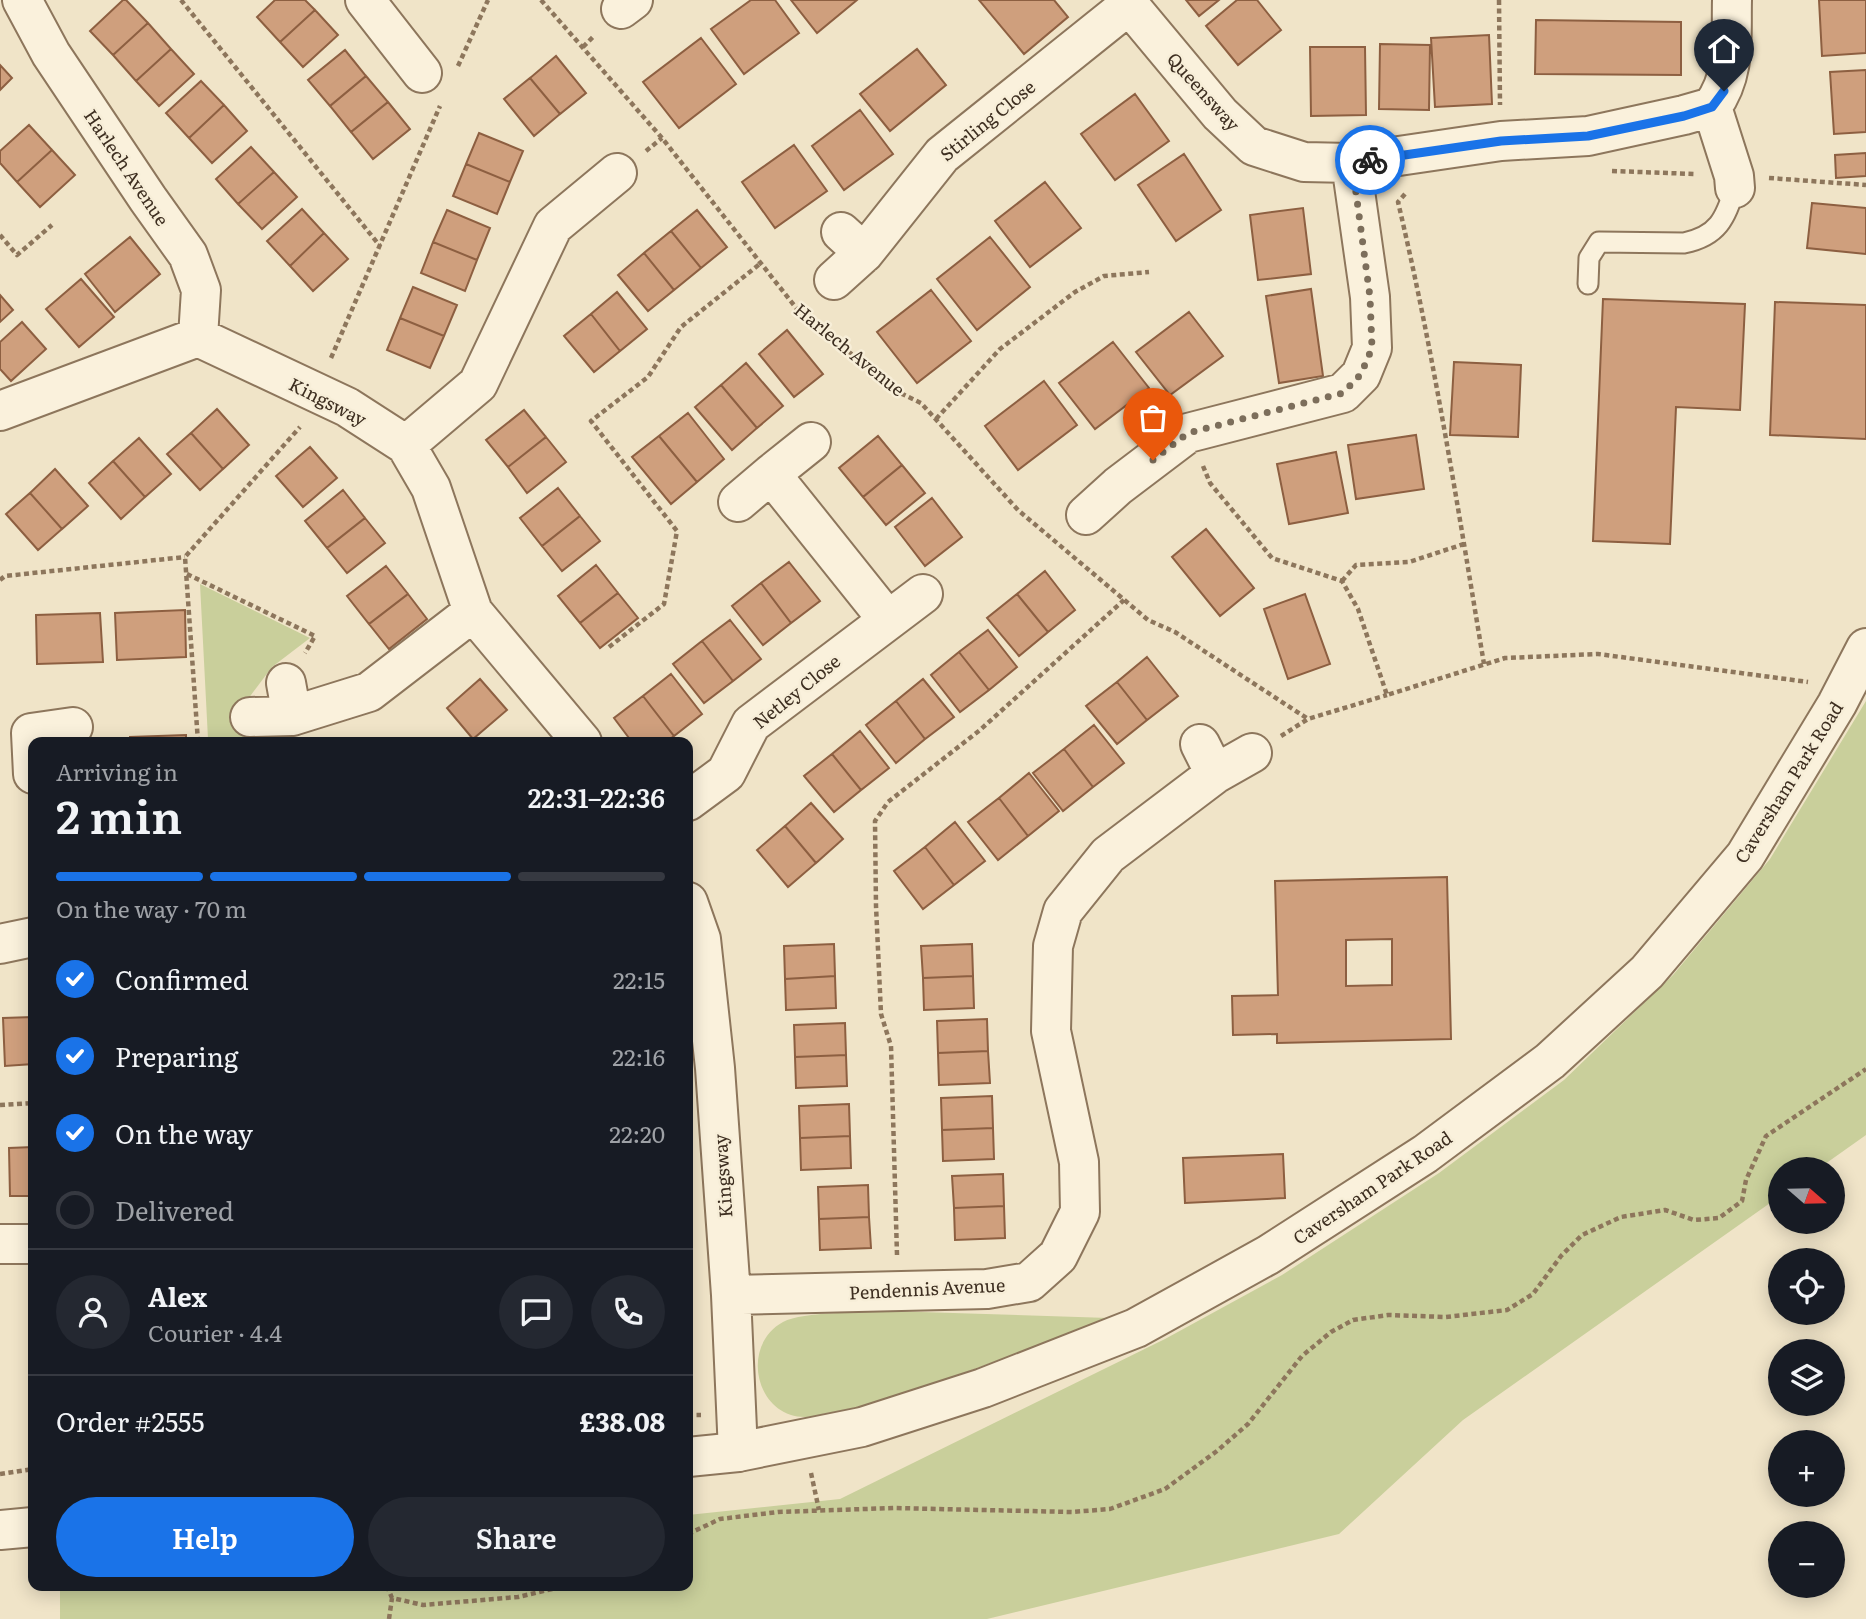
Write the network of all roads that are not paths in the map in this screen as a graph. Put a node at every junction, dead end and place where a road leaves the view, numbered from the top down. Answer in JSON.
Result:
{"nodes":[{"id":1,"x":365,"y":0,"type":"edge"},
{"id":2,"x":1732,"y":0,"type":"edge"},
{"id":3,"x":26,"y":2,"type":"edge"},
{"id":4,"x":1127,"y":3,"type":"edge"},
{"id":5,"x":422,"y":73,"type":"dead end"},
{"id":6,"x":1712,"y":107,"type":"junction"},
{"id":7,"x":1352,"y":163,"type":"junction"},
{"id":8,"x":617,"y":173,"type":"dead end"},
{"id":9,"x":1734,"y":182,"type":"joint"},
{"id":10,"x":834,"y":280,"type":"dead end"},
{"id":11,"x":1588,"y":284,"type":"dead end"},
{"id":12,"x":198,"y":337,"type":"junction"},
{"id":13,"x":0,"y":411,"type":"edge"},
{"id":14,"x":811,"y":442,"type":"dead end"},
{"id":15,"x":405,"y":445,"type":"junction"},
{"id":16,"x":771,"y":474,"type":"junction"},
{"id":17,"x":738,"y":502,"type":"dead end"},
{"id":18,"x":1086,"y":516,"type":"dead end"},
{"id":19,"x":923,"y":594,"type":"dead end"},
{"id":20,"x":473,"y":612,"type":"junction"},
{"id":21,"x":887,"y":619,"type":"junction"},
{"id":22,"x":1866,"y":648,"type":"edge"},
{"id":23,"x":250,"y":717,"type":"dead end"},
{"id":24,"x":73,"y":727,"type":"dead end"},
{"id":25,"x":31,"y":737,"type":"edge"},
{"id":26,"x":578,"y":737,"type":"edge"},
{"id":27,"x":1252,"y":753,"type":"road end"},
{"id":28,"x":693,"y":797,"type":"edge"},
{"id":29,"x":28,"y":938,"type":"edge"},
{"id":30,"x":694,"y":941,"type":"edge"},
{"id":31,"x":0,"y":944,"type":"edge"},
{"id":32,"x":0,"y":1244,"type":"edge"},
{"id":33,"x":28,"y":1244,"type":"edge"},
{"id":34,"x":731,"y":1295,"type":"junction"},
{"id":35,"x":738,"y":1452,"type":"junction"},
{"id":36,"x":693,"y":1456,"type":"edge"},
{"id":37,"x":28,"y":1527,"type":"edge"},
{"id":38,"x":0,"y":1530,"type":"edge"}],
"edges":[{"from":1,"to":5,"type":"street"},
{"from":2,"to":6,"type":"street"},
{"from":3,"to":12,"type":"street","name":"Harlech Avenue"},
{"from":4,"to":7,"type":"street","name":"Queensway"},
{"from":4,"to":10,"type":"street","name":"Stirling Close"},
{"from":6,"to":7,"type":"street","name":"Queensway"},
{"from":6,"to":9,"type":"street"},
{"from":7,"to":18,"type":"street"},
{"from":8,"to":15,"type":"street"},
{"from":9,"to":11,"type":"lane"},
{"from":12,"to":13,"type":"street"},
{"from":12,"to":15,"type":"street","name":"Kingsway"},
{"from":14,"to":16,"type":"street"},
{"from":15,"to":20,"type":"street","name":"Kingsway"},
{"from":16,"to":17,"type":"street"},
{"from":16,"to":21,"type":"street"},
{"from":19,"to":21,"type":"street","name":"Netley Close"},
{"from":20,"to":23,"type":"street"},
{"from":20,"to":26,"type":"street","name":"Kingsway"},
{"from":21,"to":28,"type":"street","name":"Netley Close"},
{"from":22,"to":35,"type":"street","name":"Caversham Park Road"},
{"from":24,"to":25,"type":"street"},
{"from":27,"to":34,"type":"street","name":"Pendennis Avenue"},
{"from":29,"to":31,"type":"street"},
{"from":30,"to":34,"type":"street","name":"Kingsway"},
{"from":32,"to":33,"type":"street"},
{"from":34,"to":35,"type":"street","name":"Kingsway"},
{"from":35,"to":36,"type":"street","name":"Caversham Park Road"},
{"from":37,"to":38,"type":"street"}]}
